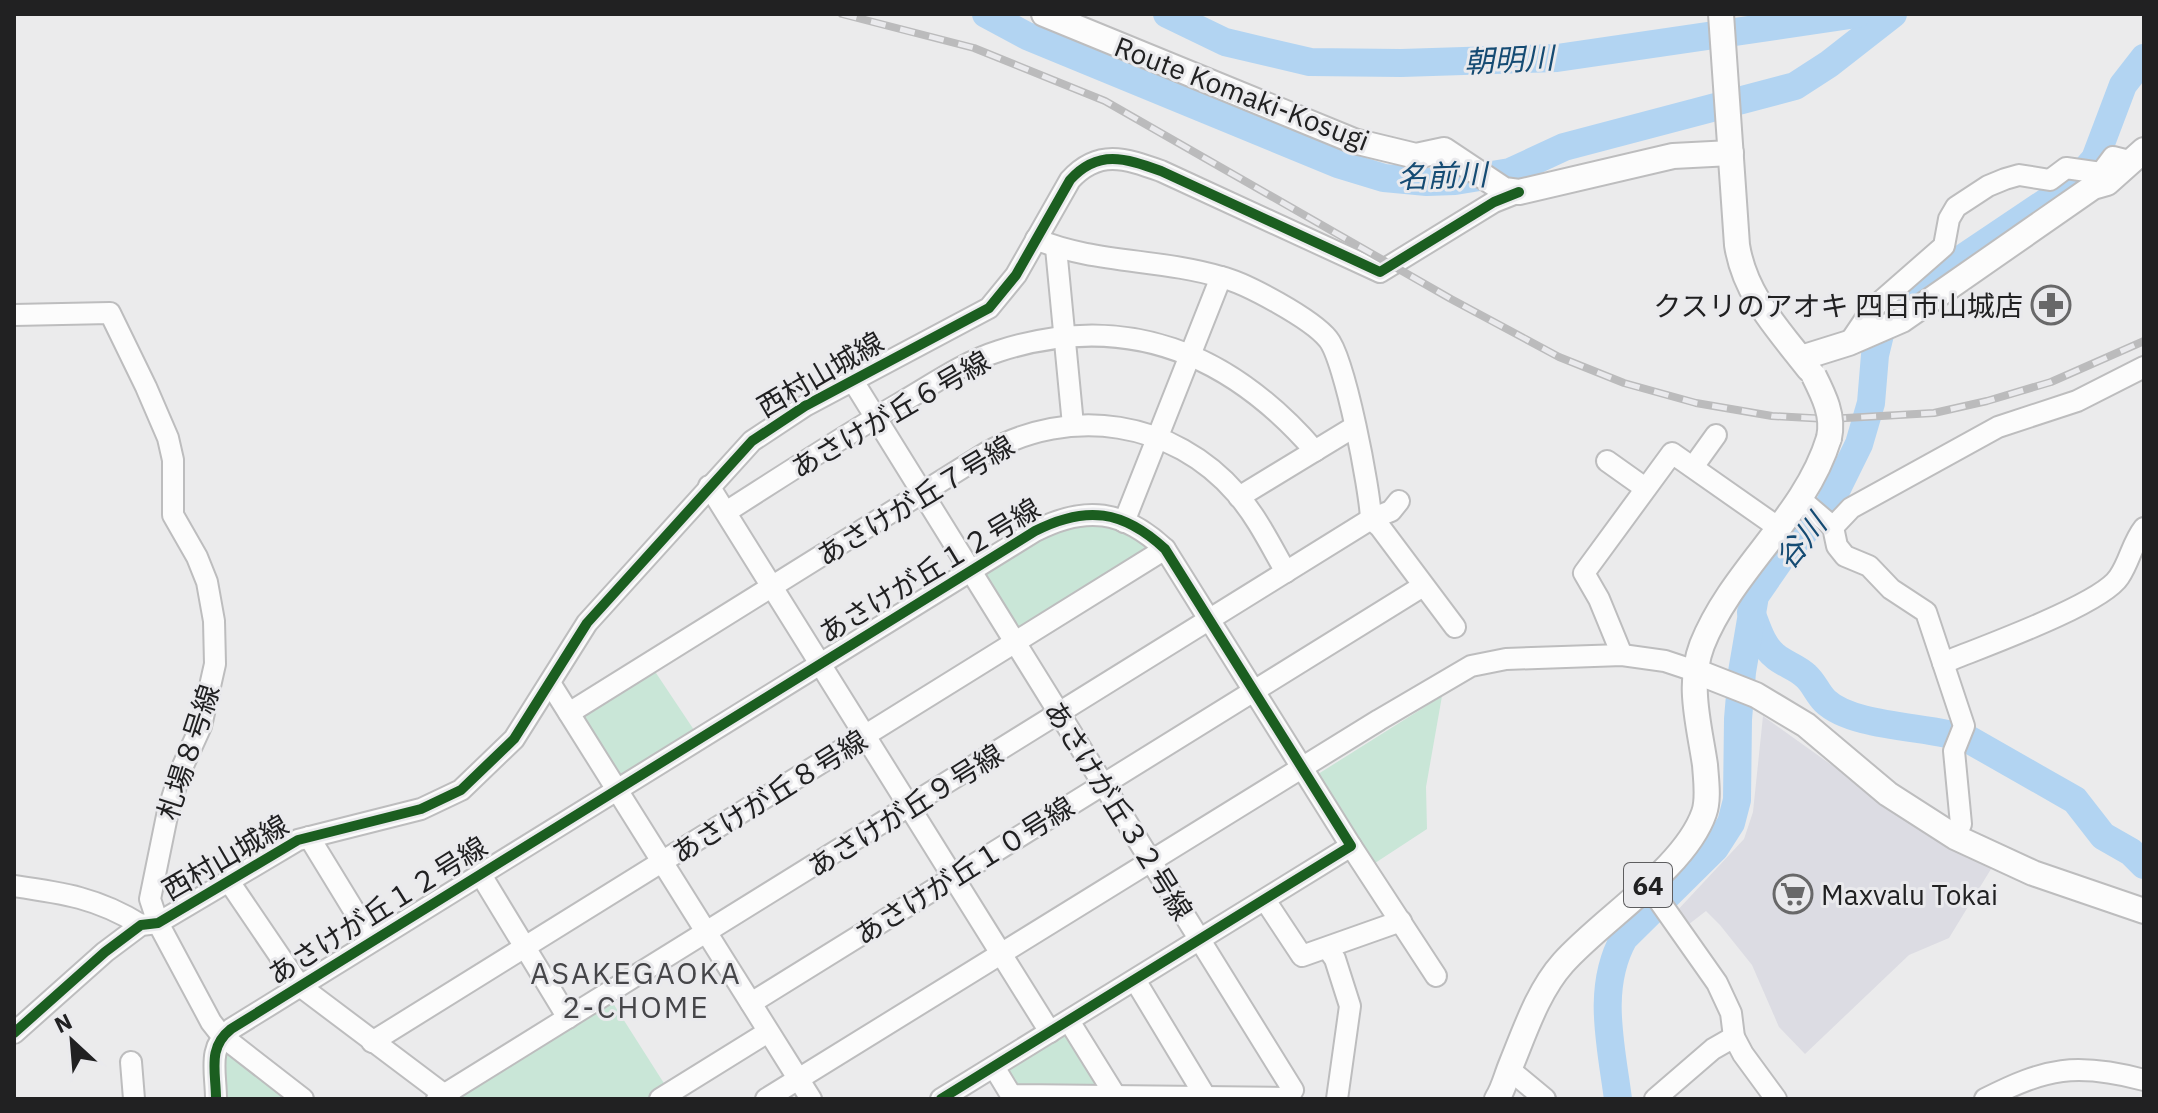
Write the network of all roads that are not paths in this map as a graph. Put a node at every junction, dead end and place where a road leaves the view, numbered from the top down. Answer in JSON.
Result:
{"nodes":[{"id":1,"x":1044,"y":14,"type":"edge"},
{"id":2,"x":1721,"y":14,"type":"edge"},
{"id":3,"x":1730,"y":145,"type":"junction"},
{"id":4,"x":2137,"y":156,"type":"edge"},
{"id":5,"x":1511,"y":191,"type":"junction"},
{"id":6,"x":1036,"y":239,"type":"junction"},
{"id":7,"x":1056,"y":248,"type":"junction"},
{"id":8,"x":1221,"y":277,"type":"junction"},
{"id":9,"x":14,"y":315,"type":"edge"},
{"id":10,"x":1065,"y":337,"type":"junction"},
{"id":11,"x":1856,"y":340,"type":"junction"},
{"id":12,"x":1192,"y":355,"type":"junction"},
{"id":13,"x":1808,"y":367,"type":"junction"},
{"id":14,"x":2144,"y":367,"type":"edge"},
{"id":15,"x":853,"y":381,"type":"junction"},
{"id":16,"x":875,"y":418,"type":"junction"},
{"id":17,"x":1073,"y":425,"type":"junction"},
{"id":18,"x":1354,"y":427,"type":"junction"},
{"id":19,"x":1716,"y":435,"type":"dead end"},
{"id":20,"x":1157,"y":438,"type":"junction"},
{"id":21,"x":1315,"y":451,"type":"junction"},
{"id":22,"x":1607,"y":461,"type":"dead end"},
{"id":23,"x":1693,"y":467,"type":"junction"},
{"id":24,"x":709,"y":486,"type":"junction"},
{"id":25,"x":1645,"y":488,"type":"junction"},
{"id":26,"x":922,"y":494,"type":"junction"},
{"id":27,"x":1239,"y":497,"type":"junction"},
{"id":28,"x":1800,"y":499,"type":"junction"},
{"id":29,"x":1399,"y":501,"type":"dead end"},
{"id":30,"x":726,"y":512,"type":"junction"},
{"id":31,"x":1371,"y":519,"type":"junction"},
{"id":32,"x":1124,"y":522,"type":"junction"},
{"id":33,"x":1833,"y":527,"type":"junction"},
{"id":34,"x":1779,"y":528,"type":"junction"},
{"id":35,"x":2144,"y":528,"type":"edge"},
{"id":36,"x":1165,"y":549,"type":"junction"},
{"id":37,"x":970,"y":571,"type":"junction"},
{"id":38,"x":1286,"y":572,"type":"junction"},
{"id":39,"x":772,"y":586,"type":"junction"},
{"id":40,"x":1423,"y":586,"type":"junction"},
{"id":41,"x":1210,"y":619,"type":"junction"},
{"id":42,"x":1455,"y":627,"type":"dead end"},
{"id":43,"x":1014,"y":643,"type":"junction"},
{"id":44,"x":1622,"y":655,"type":"junction"},
{"id":45,"x":820,"y":663,"type":"junction"},
{"id":46,"x":1943,"y":663,"type":"junction"},
{"id":47,"x":1695,"y":671,"type":"junction"},
{"id":48,"x":550,"y":683,"type":"junction"},
{"id":49,"x":1255,"y":690,"type":"junction"},
{"id":50,"x":569,"y":713,"type":"junction"},
{"id":51,"x":1059,"y":714,"type":"junction"},
{"id":52,"x":866,"y":736,"type":"junction"},
{"id":53,"x":1303,"y":768,"type":"junction"},
{"id":54,"x":1102,"y":784,"type":"junction"},
{"id":55,"x":617,"y":790,"type":"junction"},
{"id":56,"x":910,"y":807,"type":"junction"},
{"id":57,"x":309,"y":837,"type":"junction"},
{"id":58,"x":1955,"y":837,"type":"junction"},
{"id":59,"x":1351,"y":846,"type":"junction"},
{"id":60,"x":663,"y":862,"type":"junction"},
{"id":61,"x":1150,"y":862,"type":"junction"},
{"id":62,"x":481,"y":875,"type":"junction"},
{"id":63,"x":952,"y":877,"type":"junction"},
{"id":64,"x":228,"y":880,"type":"junction"},
{"id":65,"x":14,"y":886,"type":"edge"},
{"id":66,"x":1651,"y":889,"type":"junction"},
{"id":67,"x":1265,"y":900,"type":"junction"},
{"id":68,"x":2144,"y":911,"type":"edge"},
{"id":69,"x":1401,"y":921,"type":"junction"},
{"id":70,"x":150,"y":924,"type":"junction"},
{"id":71,"x":706,"y":932,"type":"junction"},
{"id":72,"x":372,"y":940,"type":"junction"},
{"id":73,"x":1200,"y":940,"type":"junction"},
{"id":74,"x":525,"y":947,"type":"junction"},
{"id":75,"x":1328,"y":949,"type":"junction"},
{"id":76,"x":1001,"y":955,"type":"junction"},
{"id":77,"x":1436,"y":976,"type":"dead end"},
{"id":78,"x":1135,"y":980,"type":"junction"},
{"id":79,"x":300,"y":986,"type":"junction"},
{"id":80,"x":751,"y":1003,"type":"junction"},
{"id":81,"x":568,"y":1018,"type":"junction"},
{"id":82,"x":1069,"y":1021,"type":"junction"},
{"id":83,"x":768,"y":1032,"type":"junction"},
{"id":84,"x":1050,"y":1032,"type":"junction"},
{"id":85,"x":14,"y":1033,"type":"edge"},
{"id":86,"x":222,"y":1036,"type":"junction"},
{"id":87,"x":1734,"y":1037,"type":"junction"},
{"id":88,"x":372,"y":1042,"type":"junction"},
{"id":89,"x":131,"y":1062,"type":"dead end"},
{"id":90,"x":994,"y":1067,"type":"junction"},
{"id":91,"x":1509,"y":1069,"type":"junction"},
{"id":92,"x":798,"y":1078,"type":"junction"},
{"id":93,"x":2144,"y":1080,"type":"edge"},
{"id":94,"x":2016,"y":1092,"type":"edge"},
{"id":95,"x":1115,"y":1095,"type":"junction"},
{"id":96,"x":1536,"y":1095,"type":"edge"},
{"id":97,"x":1205,"y":1096,"type":"junction"},
{"id":98,"x":444,"y":1098,"type":"edge"},
{"id":99,"x":134,"y":1099,"type":"edge"},
{"id":100,"x":216,"y":1099,"type":"edge"},
{"id":101,"x":303,"y":1099,"type":"edge"},
{"id":102,"x":660,"y":1099,"type":"edge"},
{"id":103,"x":766,"y":1099,"type":"edge"},
{"id":104,"x":811,"y":1099,"type":"edge"},
{"id":105,"x":941,"y":1099,"type":"edge"},
{"id":106,"x":1337,"y":1099,"type":"edge"},
{"id":107,"x":1497,"y":1099,"type":"edge"},
{"id":108,"x":1655,"y":1099,"type":"edge"},
{"id":109,"x":1776,"y":1099,"type":"edge"},
{"id":110,"x":1985,"y":1099,"type":"edge"}],
"edges":[{"from":1,"to":5,"type":"main road","name":"Route Komaki-Kosugi"},
{"from":2,"to":3,"type":"main road"},
{"from":3,"to":5,"type":"main road"},
{"from":3,"to":13,"type":"main road"},
{"from":4,"to":11,"type":"main road"},
{"from":4,"to":11,"type":"street"},
{"from":5,"to":6,"type":"street","name":"西村山城線"},
{"from":6,"to":7,"type":"street"},
{"from":6,"to":15,"type":"street","name":"西村山城線"},
{"from":7,"to":8,"type":"street"},
{"from":7,"to":10,"type":"street"},
{"from":8,"to":12,"type":"street"},
{"from":8,"to":18,"type":"street"},
{"from":9,"to":70,"type":"street","name":"札場８号線"},
{"from":10,"to":12,"type":"street","name":"あさけが丘６号線"},
{"from":10,"to":16,"type":"street","name":"あさけが丘６号線"},
{"from":10,"to":17,"type":"street"},
{"from":11,"to":13,"type":"main road"},
{"from":12,"to":20,"type":"street"},
{"from":12,"to":21,"type":"street","name":"あさけが丘６号線"},
{"from":13,"to":28,"type":"main road","bridge":true},
{"from":14,"to":33,"type":"street"},
{"from":15,"to":16,"type":"street","name":"あさけが丘３２号線"},
{"from":15,"to":24,"type":"street","name":"西村山城線"},
{"from":16,"to":26,"type":"street","name":"あさけが丘３２号線"},
{"from":16,"to":30,"type":"street","name":"あさけが丘６号線"},
{"from":17,"to":20,"type":"street","name":"あさけが丘７号線"},
{"from":17,"to":26,"type":"street","name":"あさけが丘７号線"},
{"from":18,"to":21,"type":"street"},
{"from":18,"to":31,"type":"street"},
{"from":19,"to":23,"type":"street"},
{"from":20,"to":27,"type":"street","name":"あさけが丘７号線"},
{"from":20,"to":32,"type":"street"},
{"from":21,"to":27,"type":"street"},
{"from":22,"to":25,"type":"street"},
{"from":23,"to":25,"type":"street"},
{"from":23,"to":34,"type":"street"},
{"from":24,"to":30,"type":"street"},
{"from":24,"to":48,"type":"street","name":"西村山城線"},
{"from":25,"to":44,"type":"street"},
{"from":26,"to":37,"type":"street","name":"あさけが丘３２号線"},
{"from":26,"to":39,"type":"street","name":"あさけが丘７号線"},
{"from":27,"to":38,"type":"street","name":"あさけが丘７号線"},
{"from":28,"to":33,"type":"street"},
{"from":28,"to":34,"type":"main road"},
{"from":29,"to":31,"type":"street","name":"あさけが丘９号線"},
{"from":30,"to":39,"type":"street"},
{"from":31,"to":38,"type":"street","name":"あさけが丘９号線"},
{"from":31,"to":40,"type":"street"},
{"from":32,"to":36,"type":"street","name":"あさけが丘１２号線"},
{"from":32,"to":37,"type":"street","name":"あさけが丘１２号線"},
{"from":33,"to":46,"type":"street"},
{"from":34,"to":47,"type":"main road"},
{"from":35,"to":46,"type":"street"},
{"from":36,"to":41,"type":"street","name":"あさけが丘１２号線"},
{"from":36,"to":43,"type":"street","name":"あさけが丘８号線"},
{"from":37,"to":43,"type":"street","name":"あさけが丘３２号線"},
{"from":37,"to":45,"type":"street","name":"あさけが丘１２号線"},
{"from":38,"to":41,"type":"street","name":"あさけが丘９号線"},
{"from":39,"to":45,"type":"street"},
{"from":39,"to":50,"type":"street","name":"あさけが丘７号線"},
{"from":40,"to":42,"type":"street"},
{"from":40,"to":49,"type":"street","name":"あさけが丘１０号線"},
{"from":41,"to":49,"type":"street","name":"あさけが丘１２号線"},
{"from":41,"to":51,"type":"street","name":"あさけが丘９号線"},
{"from":43,"to":51,"type":"street","name":"あさけが丘３２号線"},
{"from":43,"to":52,"type":"street","name":"あさけが丘８号線"},
{"from":44,"to":47,"type":"street"},
{"from":44,"to":53,"type":"street"},
{"from":45,"to":52,"type":"street"},
{"from":45,"to":55,"type":"street","name":"あさけが丘１２号線"},
{"from":46,"to":58,"type":"street"},
{"from":47,"to":58,"type":"main road"},
{"from":47,"to":66,"type":"main road","number":"64"},
{"from":48,"to":50,"type":"street"},
{"from":48,"to":57,"type":"street","name":"西村山城線"},
{"from":49,"to":53,"type":"street","name":"あさけが丘１２号線"},
{"from":49,"to":54,"type":"street","name":"あさけが丘１０号線"},
{"from":50,"to":55,"type":"street"},
{"from":51,"to":54,"type":"street","name":"あさけが丘３２号線"},
{"from":51,"to":56,"type":"street","name":"あさけが丘９号線"},
{"from":52,"to":56,"type":"street"},
{"from":52,"to":60,"type":"street","name":"あさけが丘８号線"},
{"from":53,"to":59,"type":"street","name":"あさけが丘１２号線"},
{"from":53,"to":61,"type":"street"},
{"from":54,"to":61,"type":"street","name":"あさけが丘３２号線"},
{"from":54,"to":63,"type":"street","name":"あさけが丘１０号線"},
{"from":55,"to":60,"type":"street"},
{"from":55,"to":62,"type":"street","name":"あさけが丘１２号線"},
{"from":56,"to":63,"type":"street"},
{"from":56,"to":71,"type":"street","name":"あさけが丘９号線"},
{"from":57,"to":64,"type":"street","name":"西村山城線"},
{"from":57,"to":72,"type":"street"},
{"from":58,"to":68,"type":"main road"},
{"from":59,"to":67,"type":"street"},
{"from":59,"to":69,"type":"street","name":"あさけが丘１２号線"},
{"from":60,"to":71,"type":"street"},
{"from":60,"to":74,"type":"street","name":"あさけが丘８号線"},
{"from":61,"to":73,"type":"street","name":"あさけが丘３２号線"},
{"from":61,"to":76,"type":"street"},
{"from":62,"to":72,"type":"street","name":"あさけが丘１２号線"},
{"from":62,"to":74,"type":"street"},
{"from":63,"to":76,"type":"street"},
{"from":63,"to":80,"type":"street","name":"あさけが丘１０号線"},
{"from":64,"to":70,"type":"street","name":"西村山城線"},
{"from":64,"to":79,"type":"street"},
{"from":65,"to":70,"type":"street"},
{"from":66,"to":87,"type":"street"},
{"from":66,"to":91,"type":"main road","number":"64"},
{"from":67,"to":73,"type":"street"},
{"from":67,"to":75,"type":"street"},
{"from":69,"to":75,"type":"street"},
{"from":69,"to":77,"type":"street","name":"あさけが丘１２号線"},
{"from":70,"to":85,"type":"street","name":"西村山城線"},
{"from":70,"to":86,"type":"street"},
{"from":71,"to":80,"type":"street"},
{"from":71,"to":81,"type":"street","name":"あさけが丘９号線"},
{"from":72,"to":79,"type":"street","name":"あさけが丘１２号線"},
{"from":73,"to":78,"type":"street"},
{"from":73,"to":97,"type":"street","name":"あさけが丘３２号線"},
{"from":74,"to":81,"type":"street"},
{"from":74,"to":88,"type":"street","name":"あさけが丘８号線"},
{"from":75,"to":106,"type":"street"},
{"from":76,"to":84,"type":"street"},
{"from":76,"to":92,"type":"street"},
{"from":78,"to":82,"type":"street"},
{"from":78,"to":97,"type":"street"},
{"from":79,"to":86,"type":"street","name":"あさけが丘１２号線"},
{"from":79,"to":88,"type":"street"},
{"from":80,"to":83,"type":"street"},
{"from":81,"to":98,"type":"street","name":"あさけが丘９号線"},
{"from":82,"to":84,"type":"street"},
{"from":82,"to":95,"type":"street"},
{"from":83,"to":92,"type":"street"},
{"from":83,"to":102,"type":"street"},
{"from":84,"to":90,"type":"street"},
{"from":86,"to":100,"type":"street"},
{"from":86,"to":101,"type":"street"},
{"from":87,"to":108,"type":"street"},
{"from":87,"to":109,"type":"street"},
{"from":88,"to":98,"type":"street"},
{"from":89,"to":99,"type":"street"},
{"from":90,"to":95,"type":"street","name":"あさけが丘３２号線"},
{"from":90,"to":105,"type":"street"},
{"from":91,"to":96,"type":"street"},
{"from":91,"to":107,"type":"main road","number":"64"},
{"from":92,"to":103,"type":"street"},
{"from":92,"to":104,"type":"street"},
{"from":93,"to":94,"type":"street"},
{"from":94,"to":110,"type":"street"},
{"from":95,"to":97,"type":"street","name":"あさけが丘３２号線"}]}
